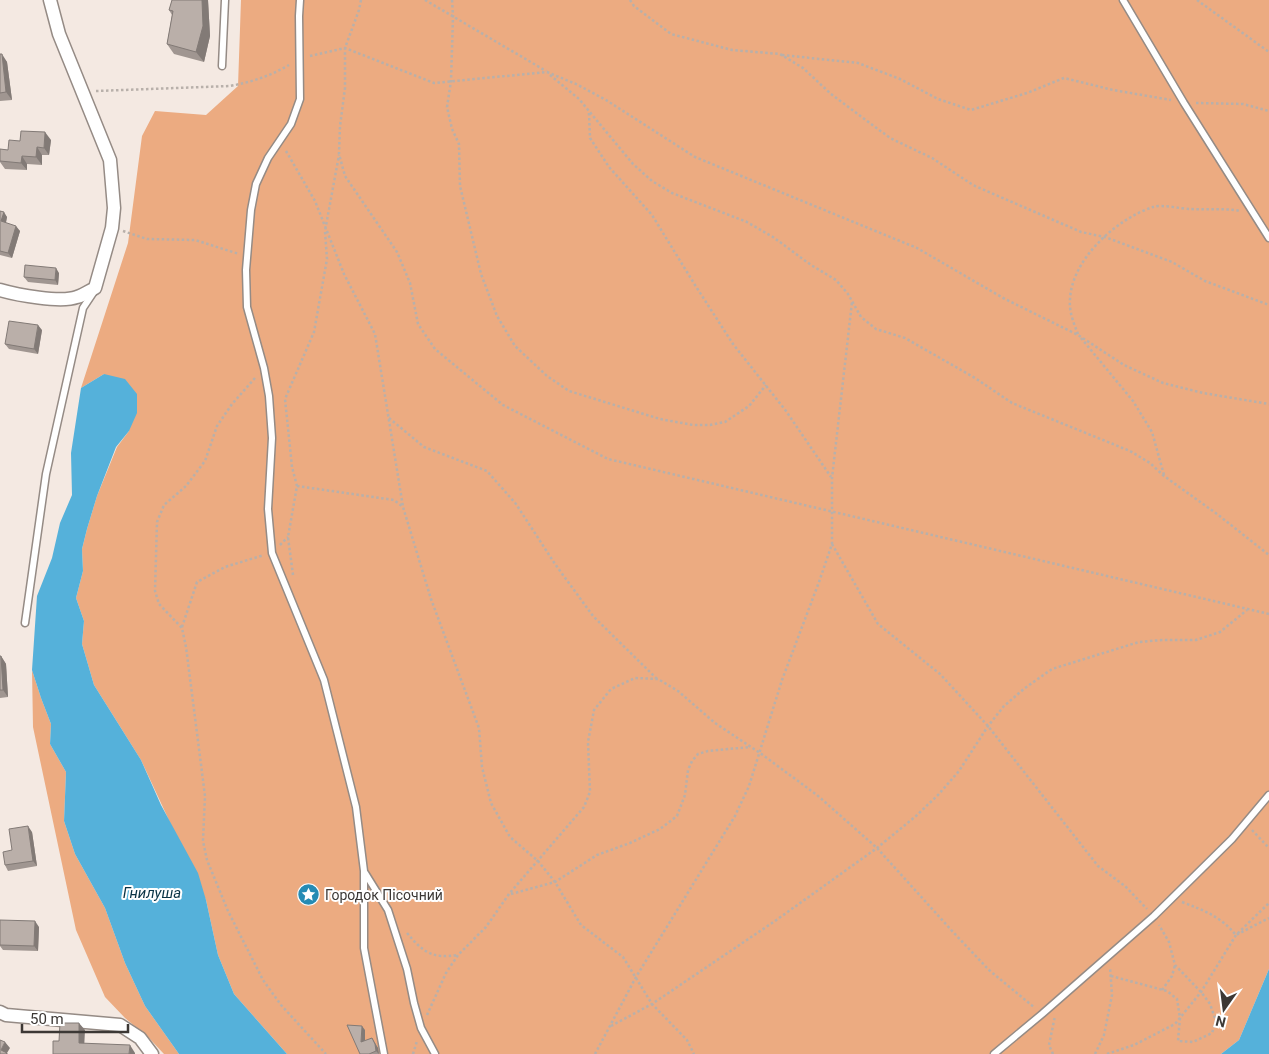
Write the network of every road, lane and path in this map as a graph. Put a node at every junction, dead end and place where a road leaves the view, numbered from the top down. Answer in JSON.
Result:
{"nodes":[{"id":1,"x":50,"y":0,"type":"edge"},
{"id":2,"x":225,"y":0,"type":"edge"},
{"id":3,"x":300,"y":0,"type":"edge"},
{"id":4,"x":361,"y":0,"type":"edge"},
{"id":5,"x":426,"y":0,"type":"edge"},
{"id":6,"x":452,"y":0,"type":"edge"},
{"id":7,"x":630,"y":0,"type":"edge"},
{"id":8,"x":1122,"y":0,"type":"edge"},
{"id":9,"x":1198,"y":0,"type":"edge"},
{"id":10,"x":453,"y":16,"type":"junction"},
{"id":11,"x":345,"y":48,"type":"junction"},
{"id":12,"x":1269,"y":52,"type":"edge"},
{"id":13,"x":780,"y":54,"type":"junction"},
{"id":14,"x":300,"y":58,"type":"junction"},
{"id":15,"x":222,"y":66,"type":"dead end"},
{"id":16,"x":547,"y":72,"type":"junction"},
{"id":17,"x":451,"y":81,"type":"junction"},
{"id":18,"x":82,"y":92,"type":"junction"},
{"id":19,"x":1184,"y":103,"type":"junction"},
{"id":20,"x":589,"y":111,"type":"junction"},
{"id":21,"x":1269,"y":111,"type":"edge"},
{"id":22,"x":280,"y":141,"type":"junction"},
{"id":23,"x":339,"y":154,"type":"junction"},
{"id":24,"x":1255,"y":214,"type":"junction"},
{"id":25,"x":112,"y":228,"type":"junction"},
{"id":26,"x":325,"y":231,"type":"junction"},
{"id":27,"x":1104,"y":237,"type":"junction"},
{"id":28,"x":1269,"y":238,"type":"edge"},
{"id":29,"x":247,"y":257,"type":"junction"},
{"id":30,"x":95,"y":288,"type":"junction"},
{"id":31,"x":0,"y":290,"type":"edge"},
{"id":32,"x":852,"y":302,"type":"junction"},
{"id":33,"x":1269,"y":305,"type":"edge"},
{"id":34,"x":1078,"y":334,"type":"junction"},
{"id":35,"x":264,"y":368,"type":"junction"},
{"id":36,"x":766,"y":385,"type":"junction"},
{"id":37,"x":1269,"y":404,"type":"edge"},
{"id":38,"x":388,"y":417,"type":"junction"},
{"id":39,"x":1164,"y":476,"type":"junction"},
{"id":40,"x":832,"y":478,"type":"junction"},
{"id":41,"x":297,"y":486,"type":"junction"},
{"id":42,"x":403,"y":507,"type":"junction"},
{"id":43,"x":832,"y":513,"type":"junction"},
{"id":44,"x":288,"y":537,"type":"junction"},
{"id":45,"x":832,"y":544,"type":"junction"},
{"id":46,"x":272,"y":553,"type":"junction"},
{"id":47,"x":1269,"y":555,"type":"edge"},
{"id":48,"x":293,"y":576,"type":"dead end"},
{"id":49,"x":1247,"y":610,"type":"junction"},
{"id":50,"x":1269,"y":614,"type":"edge"},
{"id":51,"x":25,"y":623,"type":"dead end"},
{"id":52,"x":182,"y":628,"type":"junction"},
{"id":53,"x":658,"y":679,"type":"junction"},
{"id":54,"x":988,"y":726,"type":"junction"},
{"id":55,"x":750,"y":747,"type":"junction"},
{"id":56,"x":760,"y":753,"type":"junction"},
{"id":57,"x":1269,"y":795,"type":"edge"},
{"id":58,"x":1245,"y":824,"type":"junction"},
{"id":59,"x":877,"y":848,"type":"junction"},
{"id":60,"x":1269,"y":848,"type":"edge"},
{"id":61,"x":538,"y":861,"type":"junction"},
{"id":62,"x":364,"y":871,"type":"junction"},
{"id":63,"x":555,"y":882,"type":"junction"},
{"id":64,"x":509,"y":894,"type":"junction"},
{"id":65,"x":1172,"y":898,"type":"junction"},
{"id":66,"x":1269,"y":903,"type":"edge"},
{"id":67,"x":1154,"y":916,"type":"junction"},
{"id":68,"x":1269,"y":918,"type":"edge"},
{"id":69,"x":405,"y":931,"type":"dead end"},
{"id":70,"x":1236,"y":935,"type":"junction"},
{"id":71,"x":458,"y":955,"type":"junction"},
{"id":72,"x":1109,"y":955,"type":"junction"},
{"id":73,"x":1175,"y":965,"type":"junction"},
{"id":74,"x":1111,"y":976,"type":"junction"},
{"id":75,"x":636,"y":977,"type":"junction"},
{"id":76,"x":1162,"y":990,"type":"junction"},
{"id":77,"x":1201,"y":992,"type":"junction"},
{"id":78,"x":1058,"y":1000,"type":"junction"},
{"id":79,"x":652,"y":1004,"type":"junction"},
{"id":80,"x":0,"y":1012,"type":"edge"},
{"id":81,"x":1042,"y":1014,"type":"junction"},
{"id":82,"x":1180,"y":1018,"type":"junction"},
{"id":83,"x":611,"y":1026,"type":"junction"},
{"id":84,"x":421,"y":1028,"type":"junction"},
{"id":85,"x":152,"y":1054,"type":"edge"},
{"id":86,"x":326,"y":1054,"type":"edge"},
{"id":87,"x":384,"y":1054,"type":"edge"},
{"id":88,"x":413,"y":1054,"type":"edge"},
{"id":89,"x":435,"y":1054,"type":"edge"},
{"id":90,"x":595,"y":1054,"type":"edge"},
{"id":91,"x":694,"y":1054,"type":"edge"},
{"id":92,"x":994,"y":1054,"type":"edge"},
{"id":93,"x":1054,"y":1054,"type":"edge"},
{"id":94,"x":1095,"y":1054,"type":"edge"},
{"id":95,"x":1106,"y":1054,"type":"edge"}],
"edges":[{"from":1,"to":18,"type":"street"},
{"from":2,"to":15,"type":"lane"},
{"from":3,"to":14,"type":"lane"},
{"from":4,"to":11,"type":"path"},
{"from":5,"to":10,"type":"path"},
{"from":6,"to":10,"type":"path"},
{"from":7,"to":13,"type":"path"},
{"from":8,"to":19,"type":"lane"},
{"from":9,"to":12,"type":"path"},
{"from":10,"to":16,"type":"path"},
{"from":10,"to":17,"type":"path"},
{"from":11,"to":14,"type":"path"},
{"from":11,"to":17,"type":"path"},
{"from":11,"to":23,"type":"path"},
{"from":13,"to":19,"type":"path"},
{"from":13,"to":27,"type":"path"},
{"from":14,"to":18,"type":"path"},
{"from":14,"to":22,"type":"lane"},
{"from":16,"to":17,"type":"path"},
{"from":16,"to":20,"type":"path"},
{"from":16,"to":34,"type":"path"},
{"from":17,"to":36,"type":"path"},
{"from":18,"to":25,"type":"street"},
{"from":19,"to":21,"type":"path"},
{"from":19,"to":24,"type":"lane"},
{"from":20,"to":32,"type":"path"},
{"from":20,"to":36,"type":"path"},
{"from":22,"to":26,"type":"path"},
{"from":22,"to":29,"type":"lane"},
{"from":23,"to":26,"type":"path"},
{"from":23,"to":43,"type":"path"},
{"from":24,"to":27,"type":"path"},
{"from":24,"to":28,"type":"lane"},
{"from":25,"to":29,"type":"path"},
{"from":25,"to":30,"type":"street"},
{"from":26,"to":38,"type":"path"},
{"from":26,"to":41,"type":"path"},
{"from":27,"to":33,"type":"path"},
{"from":27,"to":34,"type":"path"},
{"from":29,"to":35,"type":"lane"},
{"from":30,"to":31,"type":"street"},
{"from":30,"to":51,"type":"lane"},
{"from":32,"to":39,"type":"path"},
{"from":32,"to":40,"type":"path"},
{"from":34,"to":37,"type":"path"},
{"from":34,"to":39,"type":"path"},
{"from":35,"to":46,"type":"lane"},
{"from":35,"to":52,"type":"path"},
{"from":36,"to":40,"type":"path"},
{"from":38,"to":42,"type":"path"},
{"from":38,"to":53,"type":"path"},
{"from":39,"to":47,"type":"path"},
{"from":40,"to":43,"type":"path"},
{"from":41,"to":42,"type":"path"},
{"from":41,"to":44,"type":"path"},
{"from":42,"to":61,"type":"path"},
{"from":43,"to":45,"type":"path"},
{"from":43,"to":49,"type":"path"},
{"from":44,"to":46,"type":"path"},
{"from":44,"to":48,"type":"path"},
{"from":45,"to":54,"type":"path"},
{"from":45,"to":56,"type":"path"},
{"from":46,"to":52,"type":"path"},
{"from":46,"to":62,"type":"lane"},
{"from":49,"to":50,"type":"path"},
{"from":49,"to":54,"type":"path"},
{"from":52,"to":86,"type":"path"},
{"from":53,"to":55,"type":"path"},
{"from":53,"to":61,"type":"path"},
{"from":54,"to":59,"type":"path"},
{"from":54,"to":67,"type":"path"},
{"from":55,"to":56,"type":"path"},
{"from":55,"to":63,"type":"path"},
{"from":56,"to":59,"type":"path"},
{"from":56,"to":75,"type":"path"},
{"from":57,"to":58,"type":"lane"},
{"from":58,"to":60,"type":"path"},
{"from":58,"to":65,"type":"lane"},
{"from":59,"to":79,"type":"path"},
{"from":59,"to":81,"type":"path"},
{"from":61,"to":63,"type":"path"},
{"from":61,"to":64,"type":"path"},
{"from":62,"to":84,"type":"lane"},
{"from":62,"to":87,"type":"lane"},
{"from":63,"to":64,"type":"path"},
{"from":63,"to":75,"type":"path"},
{"from":64,"to":71,"type":"path"},
{"from":65,"to":67,"type":"lane"},
{"from":65,"to":70,"type":"path"},
{"from":66,"to":70,"type":"path"},
{"from":67,"to":72,"type":"lane"},
{"from":67,"to":73,"type":"path"},
{"from":68,"to":70,"type":"path"},
{"from":69,"to":71,"type":"path"},
{"from":70,"to":77,"type":"path"},
{"from":71,"to":84,"type":"path"},
{"from":72,"to":74,"type":"path"},
{"from":72,"to":78,"type":"lane"},
{"from":73,"to":76,"type":"path"},
{"from":73,"to":77,"type":"path"},
{"from":74,"to":76,"type":"path"},
{"from":74,"to":94,"type":"path"},
{"from":75,"to":79,"type":"path"},
{"from":75,"to":83,"type":"path"},
{"from":76,"to":82,"type":"path"},
{"from":77,"to":82,"type":"path"},
{"from":77,"to":82,"type":"path"},
{"from":78,"to":81,"type":"lane"},
{"from":78,"to":93,"type":"path"},
{"from":79,"to":83,"type":"path"},
{"from":79,"to":91,"type":"path"},
{"from":80,"to":85,"type":"street"},
{"from":81,"to":92,"type":"lane"},
{"from":82,"to":95,"type":"path"},
{"from":83,"to":90,"type":"path"},
{"from":84,"to":88,"type":"path"},
{"from":84,"to":89,"type":"lane"}]}
